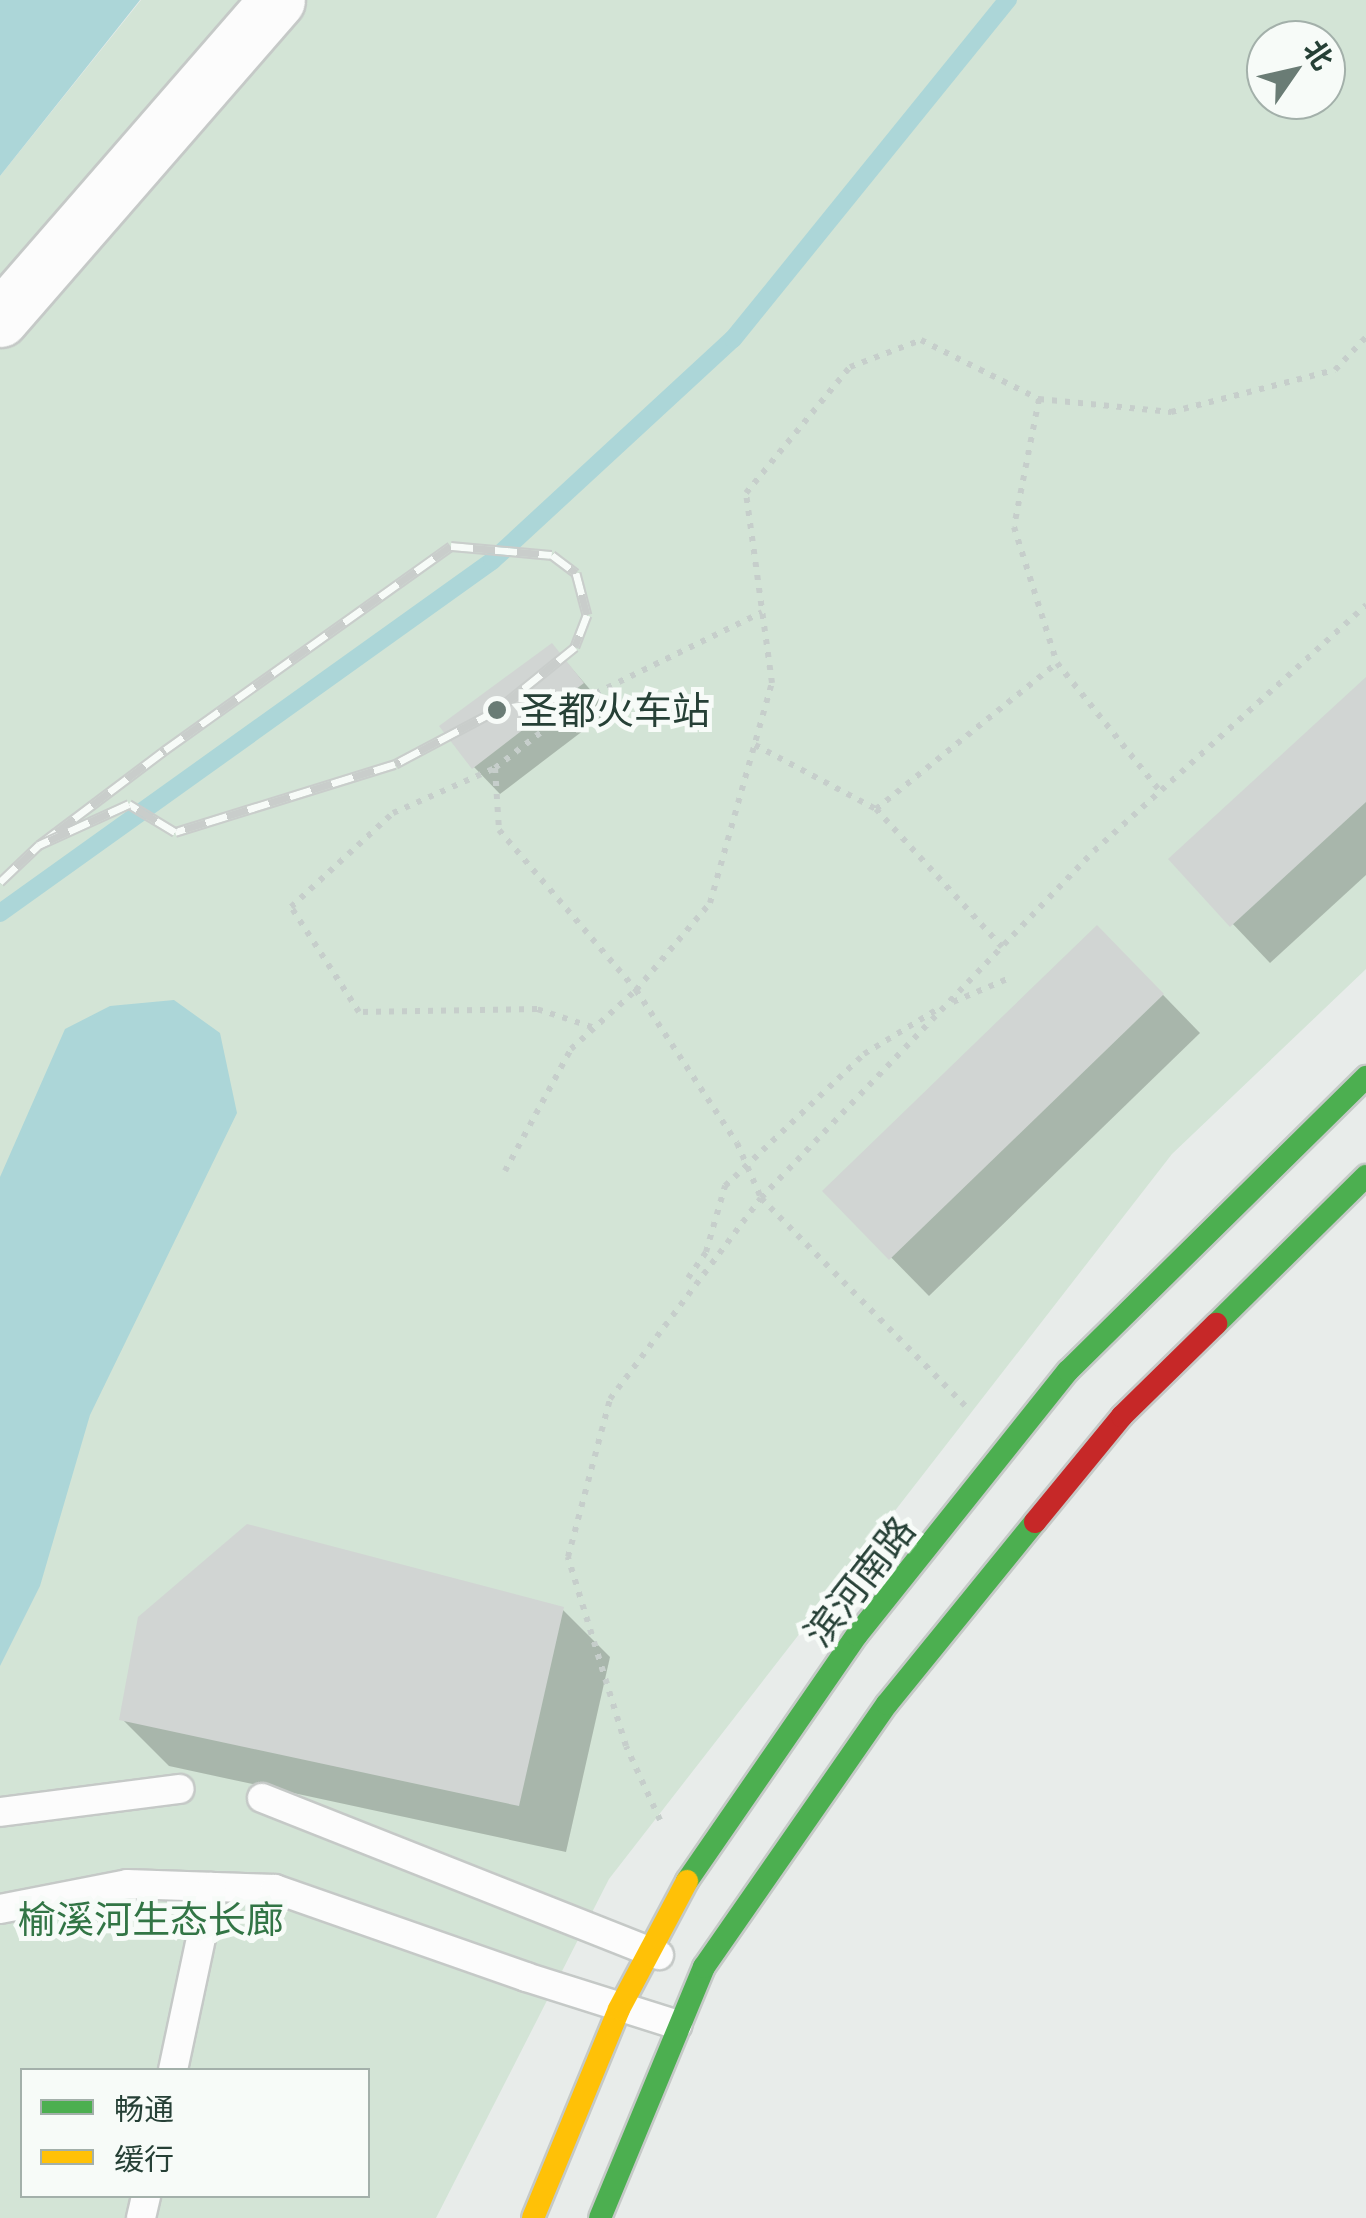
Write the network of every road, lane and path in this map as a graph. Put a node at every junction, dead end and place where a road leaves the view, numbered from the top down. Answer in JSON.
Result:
{"nodes":[{"id":1,"x":277,"y":0,"type":"edge"},
{"id":2,"x":0,"y":319,"type":"edge"},
{"id":3,"x":1366,"y":337,"type":"edge"},
{"id":4,"x":1039,"y":399,"type":"junction"},
{"id":5,"x":1366,"y":604,"type":"edge"},
{"id":6,"x":762,"y":612,"type":"junction"},
{"id":7,"x":1057,"y":663,"type":"junction"},
{"id":8,"x":755,"y":745,"type":"junction"},
{"id":9,"x":495,"y":768,"type":"junction"},
{"id":10,"x":1160,"y":791,"type":"junction"},
{"id":11,"x":876,"y":809,"type":"junction"},
{"id":12,"x":1002,"y":948,"type":"junction"},
{"id":13,"x":1012,"y":978,"type":"dead end"},
{"id":14,"x":636,"y":990,"type":"junction"},
{"id":15,"x":592,"y":1027,"type":"junction"},
{"id":16,"x":1366,"y":1077,"type":"edge"},
{"id":17,"x":505,"y":1171,"type":"dead end"},
{"id":18,"x":1366,"y":1176,"type":"edge"},
{"id":19,"x":761,"y":1198,"type":"junction"},
{"id":20,"x":688,"y":1278,"type":"dead end"},
{"id":21,"x":1009,"y":1450,"type":"junction"},
{"id":22,"x":180,"y":1789,"type":"dead end"},
{"id":23,"x":262,"y":1798,"type":"dead end"},
{"id":24,"x":0,"y":1812,"type":"edge"},
{"id":25,"x":687,"y":1881,"type":"junction"},
{"id":26,"x":212,"y":1887,"type":"junction"},
{"id":27,"x":0,"y":1909,"type":"edge"},
{"id":28,"x":648,"y":1952,"type":"junction"},
{"id":29,"x":704,"y":1967,"type":"junction"},
{"id":30,"x":620,"y":2009,"type":"junction"},
{"id":31,"x":678,"y":2025,"type":"junction"},
{"id":32,"x":173,"y":2068,"type":"edge"},
{"id":33,"x":533,"y":2218,"type":"edge"},
{"id":34,"x":600,"y":2218,"type":"edge"}],
"edges":[{"from":1,"to":2,"type":"street"},
{"from":3,"to":4,"type":"path"},
{"from":4,"to":6,"type":"path"},
{"from":4,"to":7,"type":"path"},
{"from":5,"to":10,"type":"path"},
{"from":6,"to":8,"type":"path"},
{"from":6,"to":9,"type":"path"},
{"from":7,"to":10,"type":"path"},
{"from":7,"to":11,"type":"path"},
{"from":8,"to":11,"type":"path"},
{"from":8,"to":14,"type":"path"},
{"from":9,"to":14,"type":"path"},
{"from":9,"to":15,"type":"path"},
{"from":10,"to":12,"type":"path"},
{"from":11,"to":12,"type":"path"},
{"from":12,"to":19,"type":"path"},
{"from":13,"to":20,"type":"path"},
{"from":14,"to":15,"type":"path"},
{"from":14,"to":19,"type":"path"},
{"from":15,"to":17,"type":"path"},
{"from":16,"to":21,"type":"main road","name":"滨河南路"},
{"from":18,"to":29,"type":"main road"},
{"from":19,"to":21,"type":"path"},
{"from":19,"to":25,"type":"path"},
{"from":21,"to":25,"type":"main road","name":"滨河南路"},
{"from":22,"to":24,"type":"lane"},
{"from":23,"to":28,"type":"lane"},
{"from":25,"to":28,"type":"main road","name":"滨河南路"},
{"from":26,"to":27,"type":"lane"},
{"from":26,"to":30,"type":"lane"},
{"from":26,"to":32,"type":"lane"},
{"from":28,"to":29,"type":"lane"},
{"from":28,"to":30,"type":"main road","name":"滨河南路"},
{"from":29,"to":31,"type":"main road"},
{"from":30,"to":31,"type":"lane"},
{"from":30,"to":33,"type":"main road","name":"滨河南路"},
{"from":31,"to":34,"type":"main road"}]}
